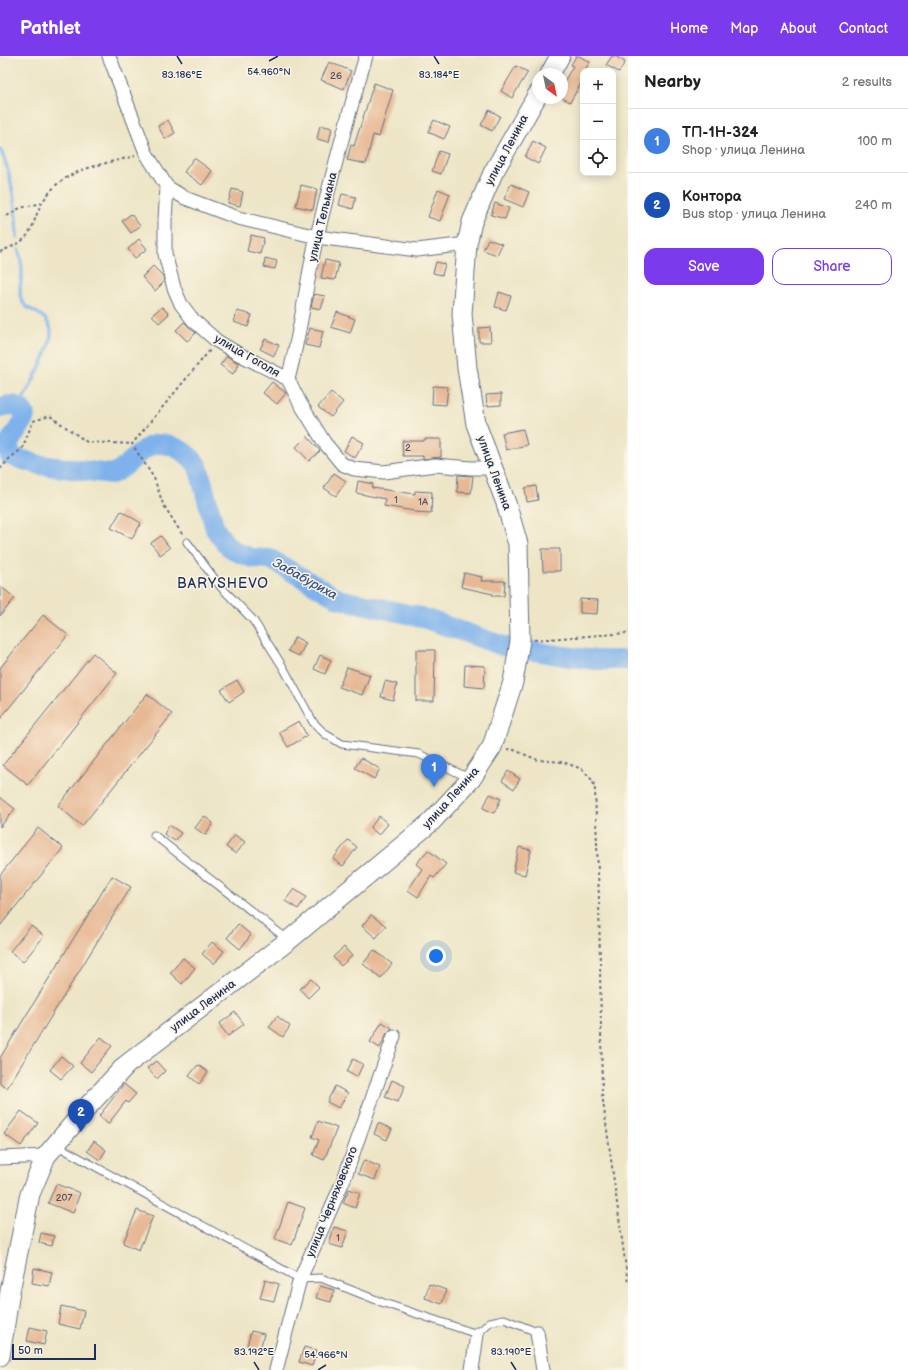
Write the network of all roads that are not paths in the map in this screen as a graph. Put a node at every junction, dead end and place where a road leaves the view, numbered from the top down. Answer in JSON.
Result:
{"nodes":[{"id":1,"x":109,"y":56,"type":"edge"},
{"id":2,"x":366,"y":56,"type":"edge"},
{"id":3,"x":560,"y":56,"type":"edge"},
{"id":4,"x":553,"y":68,"type":"edge"},
{"id":5,"x":532,"y":104,"type":"edge"},
{"id":6,"x":166,"y":188,"type":"junction"},
{"id":7,"x":317,"y":237,"type":"junction"},
{"id":8,"x":467,"y":244,"type":"junction"},
{"id":9,"x":288,"y":379,"type":"junction"},
{"id":10,"x":492,"y":468,"type":"junction"},
{"id":11,"x":187,"y":542,"type":"road end"},
{"id":12,"x":471,"y":779,"type":"junction"},
{"id":13,"x":154,"y":835,"type":"dead end"},
{"id":14,"x":289,"y":940,"type":"junction"},
{"id":15,"x":394,"y":1036,"type":"dead end"},
{"id":16,"x":51,"y":1151,"type":"junction"},
{"id":17,"x":0,"y":1158,"type":"edge"},
{"id":18,"x":300,"y":1279,"type":"junction"},
{"id":19,"x":537,"y":1332,"type":"joint"},
{"id":20,"x":477,"y":1334,"type":"junction"},
{"id":21,"x":0,"y":1356,"type":"edge"},
{"id":22,"x":276,"y":1370,"type":"edge"},
{"id":23,"x":472,"y":1370,"type":"edge"},
{"id":24,"x":543,"y":1370,"type":"edge"}],
"edges":[{"from":1,"to":6,"type":"street"},
{"from":2,"to":7,"type":"street","name":"улица Тельмана"},
{"from":3,"to":4,"type":"main road"},
{"from":5,"to":8,"type":"main road","name":"улица Ленина"},
{"from":6,"to":7,"type":"street"},
{"from":6,"to":9,"type":"street","name":"улица Гоголя"},
{"from":7,"to":8,"type":"street"},
{"from":7,"to":9,"type":"street","name":"улица Тельмана"},
{"from":8,"to":10,"type":"main road","name":"улица Ленина"},
{"from":9,"to":10,"type":"street","name":"улица Гоголя"},
{"from":10,"to":12,"type":"main road","name":"улица Ленина"},
{"from":11,"to":12,"type":"lane"},
{"from":12,"to":14,"type":"main road","name":"улица Ленина"},
{"from":13,"to":14,"type":"lane"},
{"from":14,"to":16,"type":"main road","name":"улица Ленина"},
{"from":15,"to":18,"type":"street","name":"улица Черняховского"},
{"from":16,"to":17,"type":"street"},
{"from":16,"to":18,"type":"lane"},
{"from":16,"to":21,"type":"main road","name":"улица Ленина"},
{"from":18,"to":20,"type":"lane"},
{"from":18,"to":22,"type":"street","name":"улица Черняховского"},
{"from":19,"to":20,"type":"lane"},
{"from":19,"to":24,"type":"street"},
{"from":20,"to":23,"type":"street"}]}
